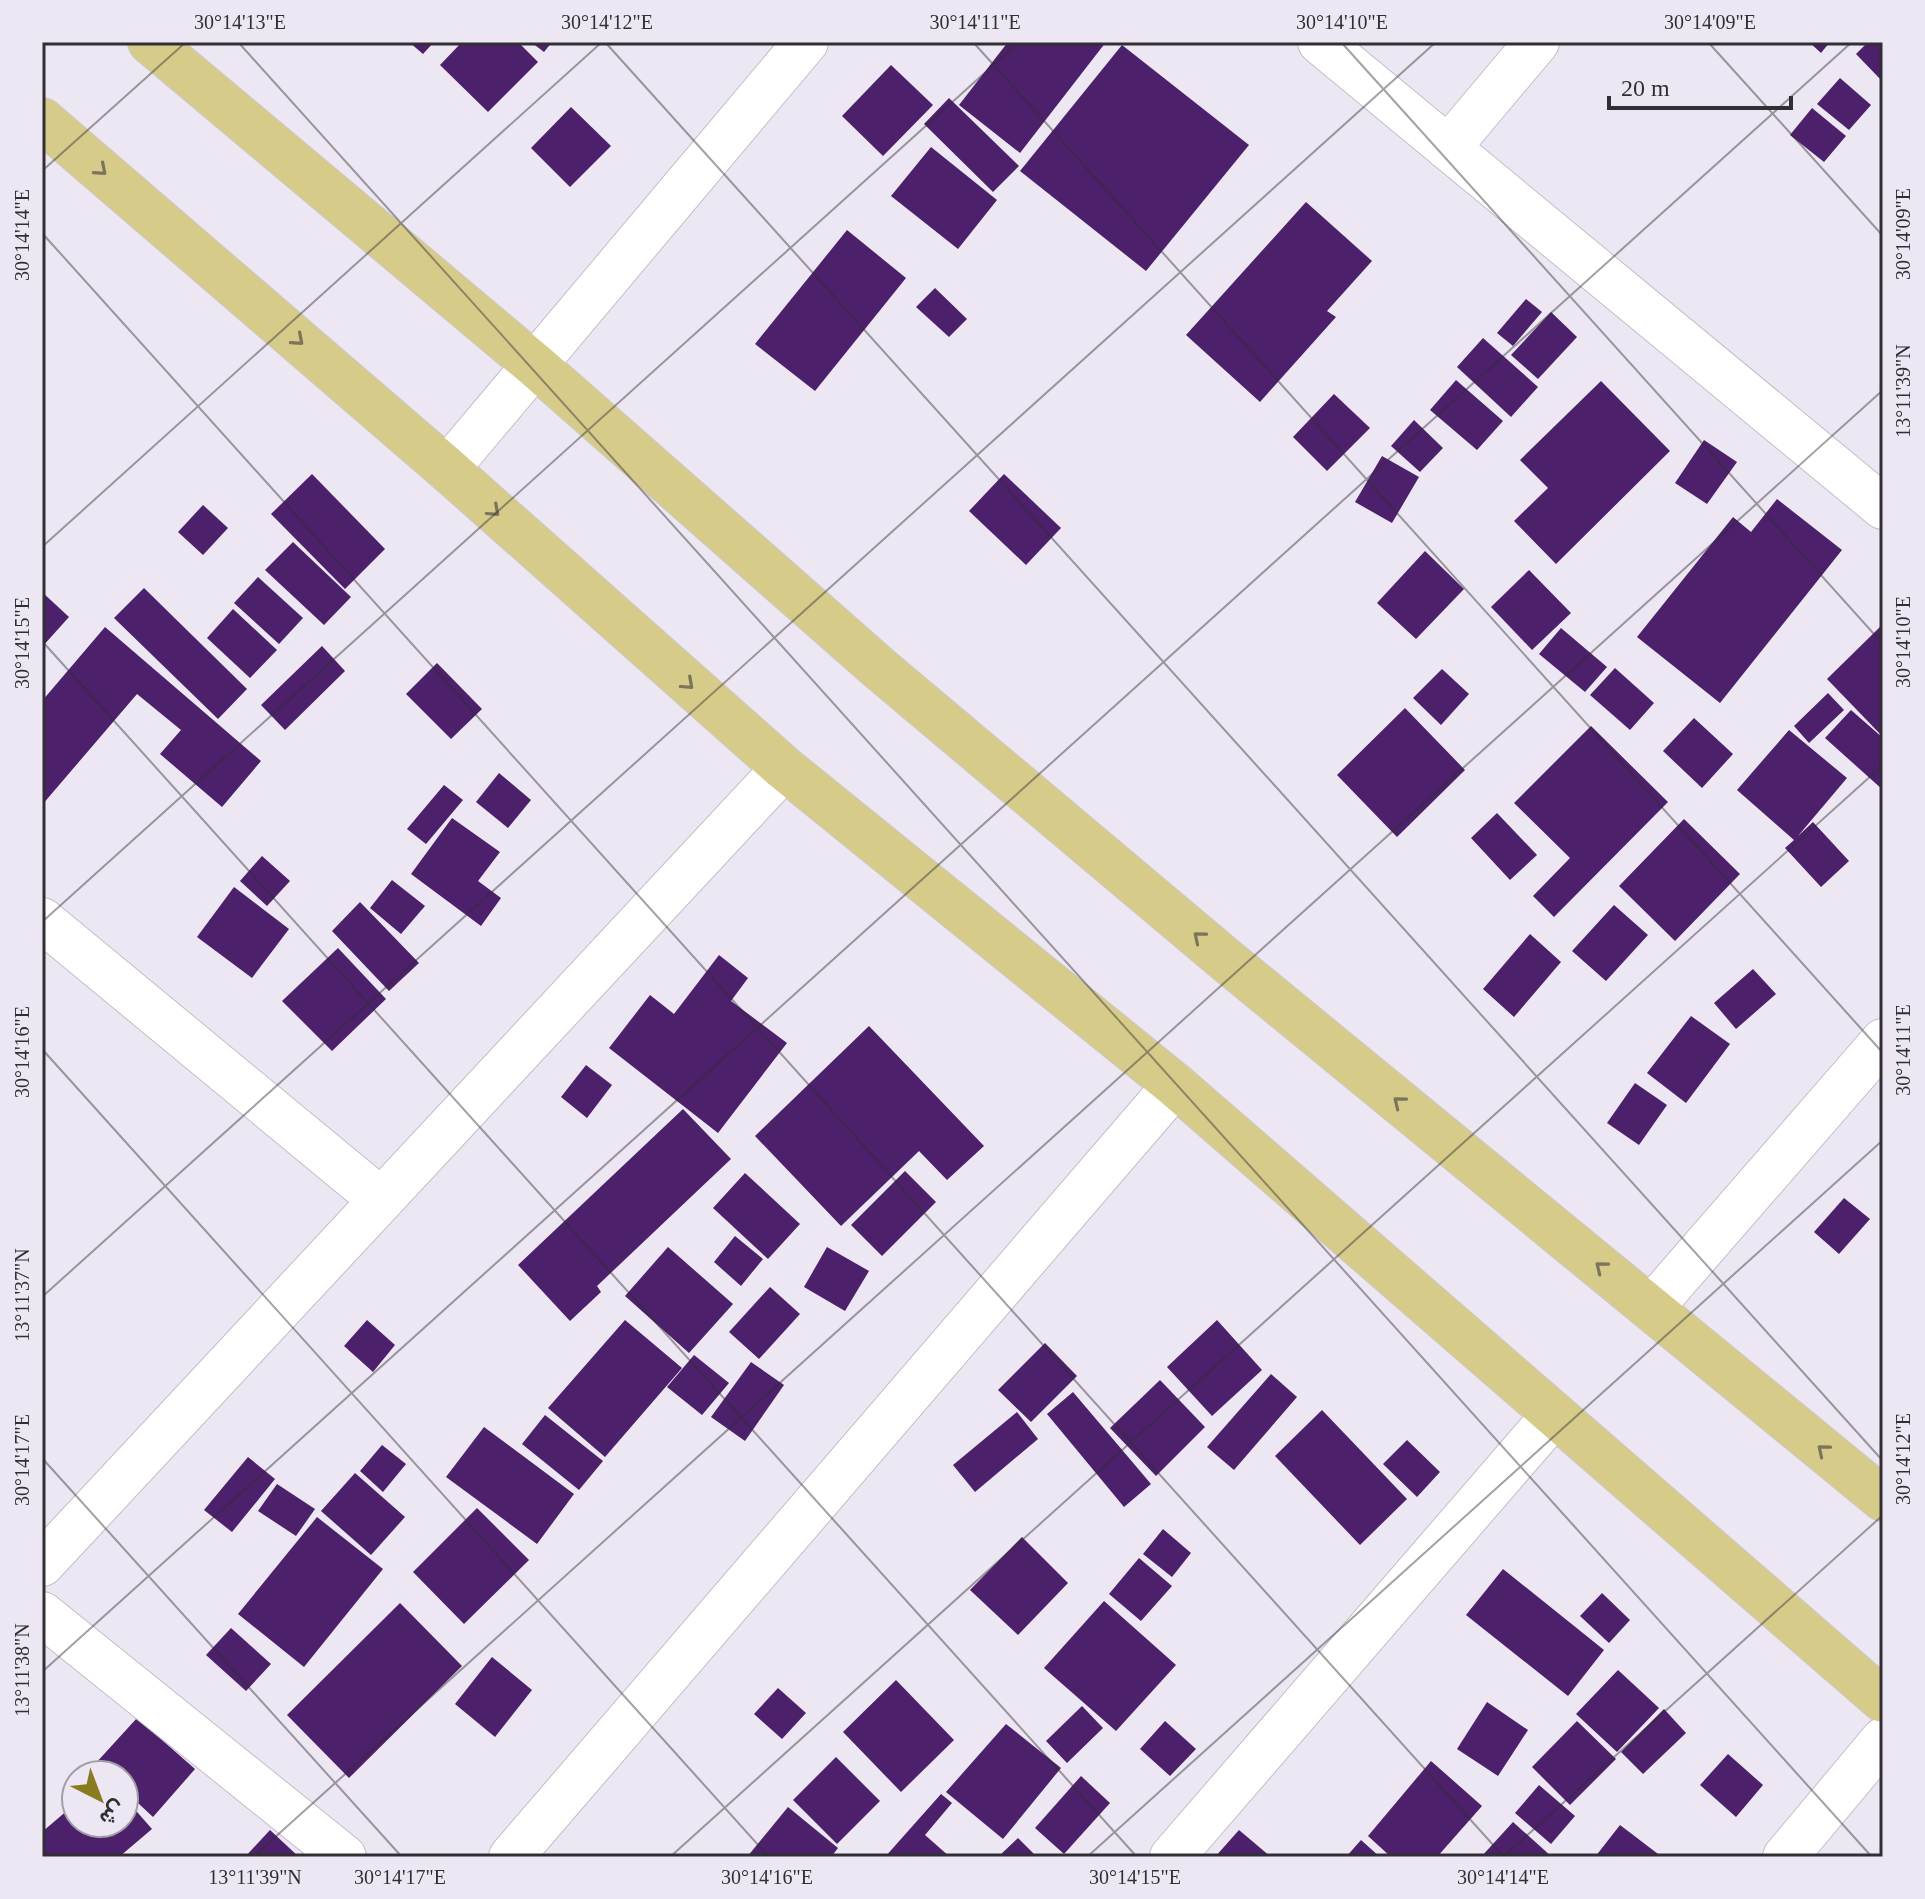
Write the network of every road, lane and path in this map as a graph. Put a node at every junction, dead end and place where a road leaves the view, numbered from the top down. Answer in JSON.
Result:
{"nodes":[{"id":1,"x":150,"y":42,"type":"edge"},
{"id":2,"x":806,"y":42,"type":"edge"},
{"id":3,"x":1320,"y":42,"type":"edge"},
{"id":4,"x":1537,"y":42,"type":"edge"},
{"id":5,"x":42,"y":120,"type":"edge"},
{"id":6,"x":1448,"y":148,"type":"junction"},
{"id":7,"x":536,"y":366,"type":"junction"},
{"id":8,"x":447,"y":469,"type":"junction"},
{"id":9,"x":1883,"y":507,"type":"edge"},
{"id":10,"x":784,"y":768,"type":"junction"},
{"id":11,"x":42,"y":920,"type":"edge"},
{"id":12,"x":1883,"y":1041,"type":"edge"},
{"id":13,"x":1175,"y":1085,"type":"junction"},
{"id":14,"x":381,"y":1200,"type":"junction"},
{"id":15,"x":1651,"y":1308,"type":"junction"},
{"id":16,"x":1554,"y":1415,"type":"junction"},
{"id":17,"x":1883,"y":1499,"type":"edge"},
{"id":18,"x":42,"y":1564,"type":"edge"},
{"id":19,"x":42,"y":1614,"type":"edge"},
{"id":20,"x":1883,"y":1700,"type":"edge"},
{"id":21,"x":1883,"y":1740,"type":"edge"},
{"id":22,"x":344,"y":1857,"type":"edge"},
{"id":23,"x":511,"y":1857,"type":"edge"},
{"id":24,"x":1172,"y":1857,"type":"edge"},
{"id":25,"x":1785,"y":1857,"type":"edge"}],
"edges":[{"from":1,"to":7,"type":"main road"},
{"from":2,"to":7,"type":"street"},
{"from":3,"to":6,"type":"street"},
{"from":4,"to":6,"type":"street"},
{"from":5,"to":8,"type":"main road","one_way":true},
{"from":6,"to":9,"type":"street"},
{"from":7,"to":8,"type":"street"},
{"from":15,"to":7,"type":"main road","one_way":true},
{"from":8,"to":10,"type":"main road","one_way":true},
{"from":10,"to":13,"type":"main road"},
{"from":10,"to":14,"type":"street"},
{"from":11,"to":14,"type":"street"},
{"from":12,"to":15,"type":"street"},
{"from":13,"to":16,"type":"main road"},
{"from":13,"to":23,"type":"street"},
{"from":14,"to":18,"type":"street"},
{"from":17,"to":15,"type":"main road","one_way":true},
{"from":16,"to":20,"type":"main road"},
{"from":16,"to":24,"type":"street"},
{"from":19,"to":22,"type":"street"},
{"from":21,"to":25,"type":"street"}]}
